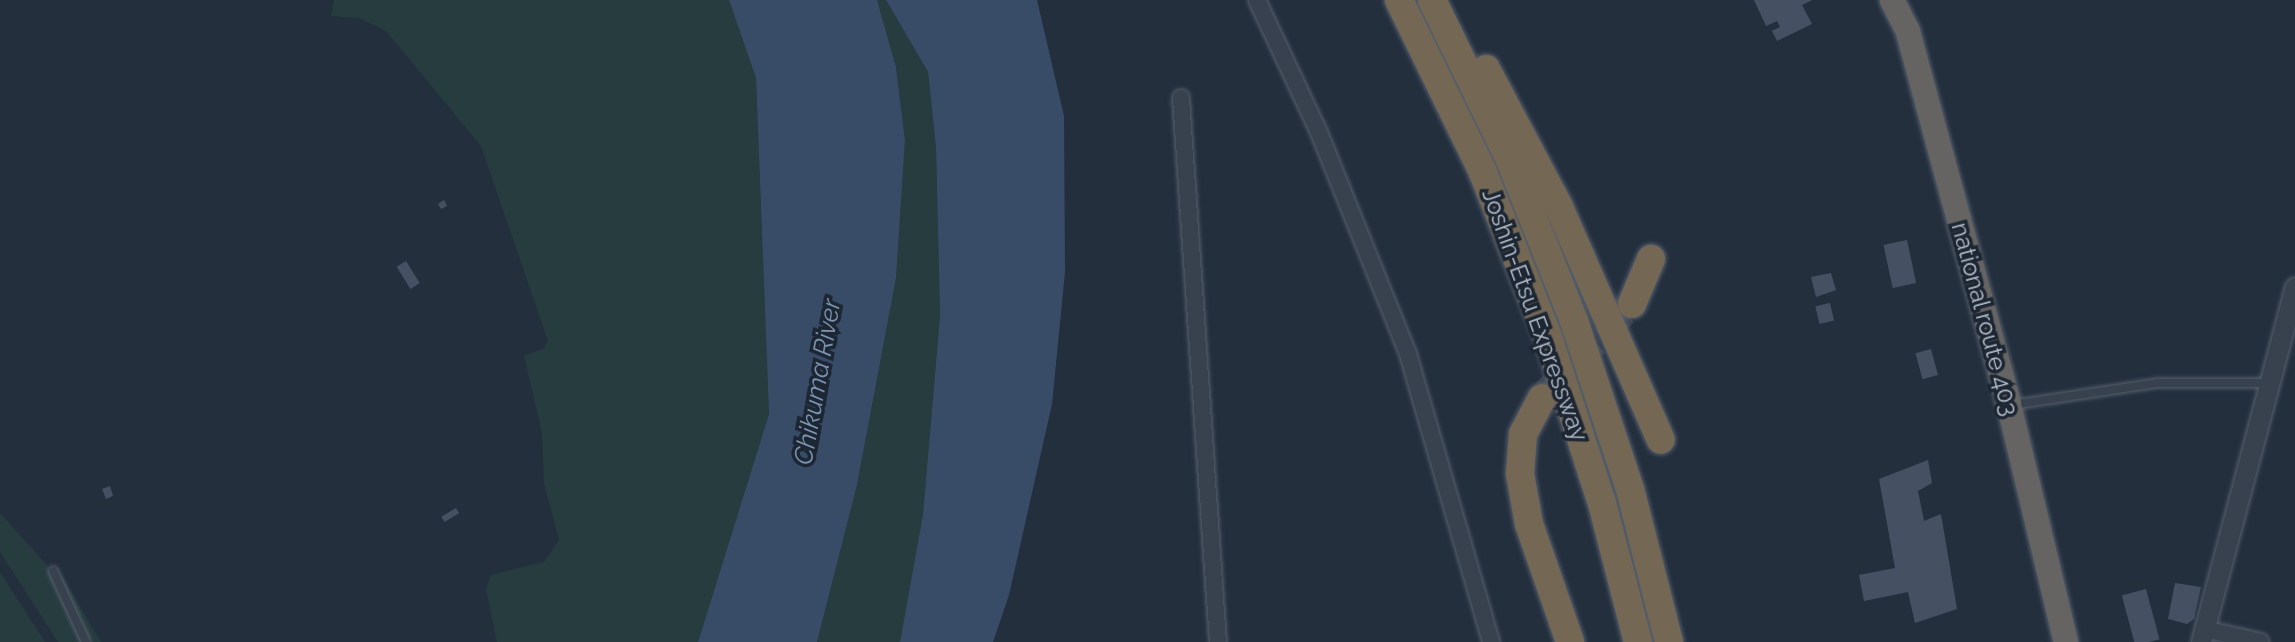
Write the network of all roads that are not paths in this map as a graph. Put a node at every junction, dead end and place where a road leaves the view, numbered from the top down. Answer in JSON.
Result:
{"nodes":[{"id":1,"x":1257,"y":0,"type":"edge"},
{"id":2,"x":1399,"y":0,"type":"edge"},
{"id":3,"x":1432,"y":0,"type":"edge"},
{"id":4,"x":1447,"y":0,"type":"edge"},
{"id":5,"x":1892,"y":0,"type":"edge"},
{"id":6,"x":1181,"y":98,"type":"dead end"},
{"id":7,"x":1651,"y":259,"type":"dead end"},
{"id":8,"x":2294,"y":293,"type":"edge"},
{"id":9,"x":1632,"y":304,"type":"tunnel mouth"},
{"id":10,"x":2267,"y":383,"type":"junction"},
{"id":11,"x":1542,"y":398,"type":"tunnel mouth"},
{"id":12,"x":2009,"y":405,"type":"junction"},
{"id":13,"x":1661,"y":440,"type":"dead end"},
{"id":14,"x":53,"y":570,"type":"dead end"},
{"id":15,"x":2203,"y":635,"type":"edge"},
{"id":16,"x":86,"y":642,"type":"edge"},
{"id":17,"x":1218,"y":642,"type":"edge"},
{"id":18,"x":1491,"y":642,"type":"edge"},
{"id":19,"x":1570,"y":642,"type":"edge"},
{"id":20,"x":1638,"y":642,"type":"edge"},
{"id":21,"x":1668,"y":642,"type":"edge"},
{"id":22,"x":2066,"y":642,"type":"edge"},
{"id":23,"x":2261,"y":642,"type":"edge"}],
"edges":[{"from":1,"to":18,"type":"street"},
{"from":2,"to":20,"type":"highway","name":"Joshin-Etsu Expressway"},
{"from":3,"to":21,"type":"highway","name":"Joshin-Etsu Expressway"},
{"from":4,"to":13,"type":"highway"},
{"from":5,"to":12,"type":"highway","name":"national route 403"},
{"from":6,"to":17,"type":"street"},
{"from":7,"to":9,"type":"highway"},
{"from":8,"to":10,"type":"street"},
{"from":10,"to":12,"type":"lane"},
{"from":10,"to":15,"type":"street"},
{"from":11,"to":19,"type":"highway"},
{"from":12,"to":22,"type":"highway","name":"national route 403"},
{"from":14,"to":16,"type":"lane"},
{"from":15,"to":23,"type":"street"}]}
